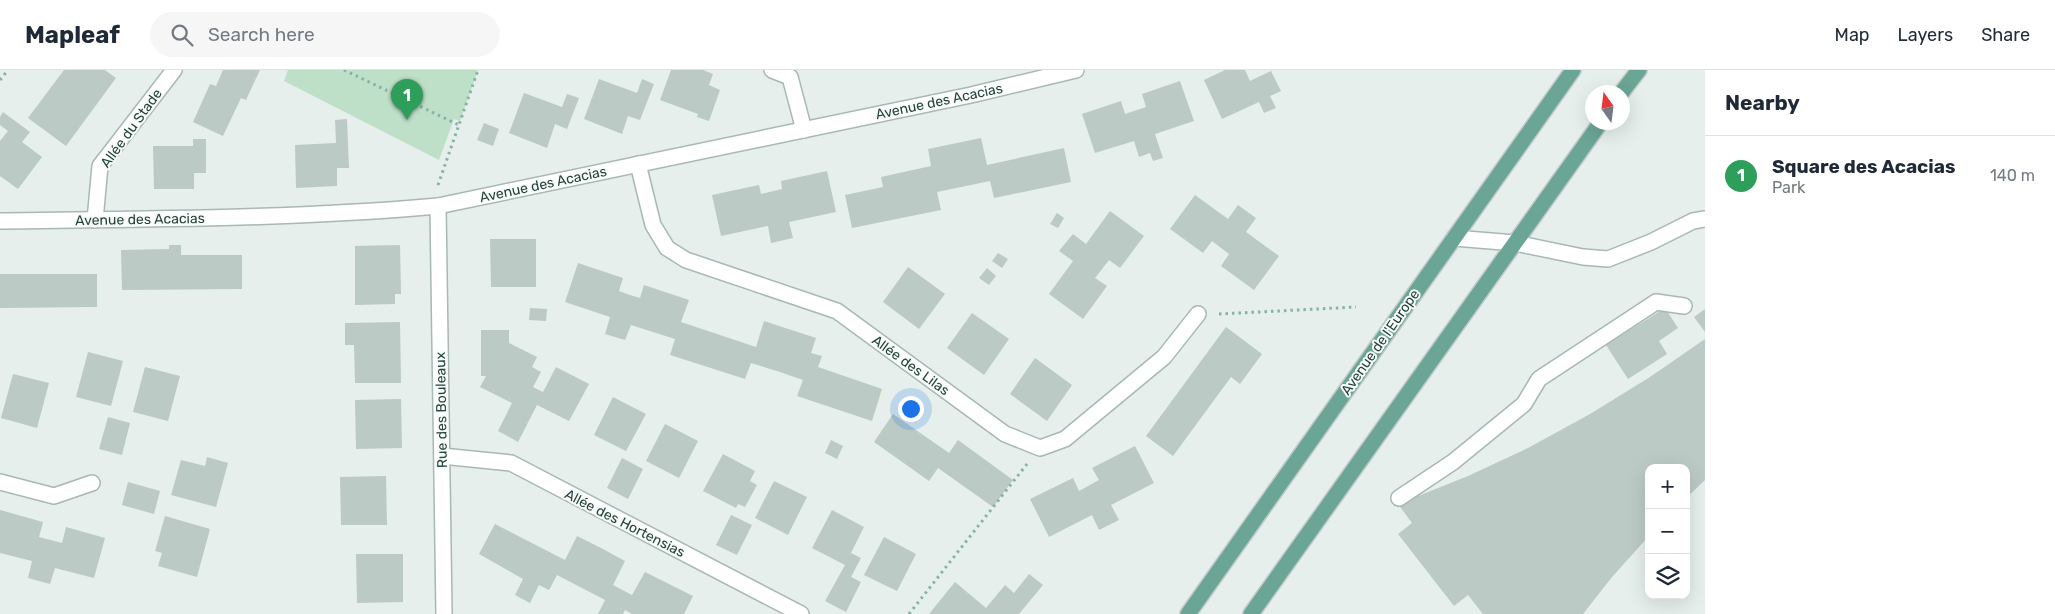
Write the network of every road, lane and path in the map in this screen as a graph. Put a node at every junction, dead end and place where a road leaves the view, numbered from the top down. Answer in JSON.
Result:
{"nodes":[{"id":1,"x":8,"y":70,"type":"edge"},
{"id":2,"x":174,"y":70,"type":"edge"},
{"id":3,"x":344,"y":70,"type":"edge"},
{"id":4,"x":478,"y":70,"type":"edge"},
{"id":5,"x":772,"y":70,"type":"edge"},
{"id":6,"x":1076,"y":70,"type":"edge"},
{"id":7,"x":1572,"y":70,"type":"edge"},
{"id":8,"x":1638,"y":70,"type":"edge"},
{"id":9,"x":0,"y":80,"type":"edge"},
{"id":10,"x":1627,"y":85,"type":"edge"},
{"id":11,"x":459,"y":126,"type":"junction"},
{"id":12,"x":804,"y":130,"type":"junction"},
{"id":13,"x":1595,"y":130,"type":"edge"},
{"id":14,"x":638,"y":164,"type":"junction"},
{"id":15,"x":438,"y":206,"type":"junction"},
{"id":16,"x":1705,"y":219,"type":"edge"},
{"id":17,"x":95,"y":220,"type":"junction"},
{"id":18,"x":0,"y":221,"type":"edge"},
{"id":19,"x":1454,"y":238,"type":"junction"},
{"id":20,"x":1515,"y":243,"type":"junction"},
{"id":21,"x":1684,"y":306,"type":"dead end"},
{"id":22,"x":1356,"y":307,"type":"dead end"},
{"id":23,"x":1198,"y":314,"type":"joint"},
{"id":24,"x":1040,"y":448,"type":"junction"},
{"id":25,"x":442,"y":456,"type":"junction"},
{"id":26,"x":0,"y":482,"type":"edge"},
{"id":27,"x":92,"y":483,"type":"dead end"},
{"id":28,"x":1399,"y":498,"type":"dead end"},
{"id":29,"x":444,"y":614,"type":"edge"},
{"id":30,"x":801,"y":614,"type":"edge"},
{"id":31,"x":909,"y":614,"type":"edge"},
{"id":32,"x":1188,"y":614,"type":"edge"},
{"id":33,"x":1250,"y":614,"type":"edge"}],
"edges":[{"from":1,"to":9,"type":"path"},
{"from":2,"to":17,"type":"street","name":"Allée du Stade"},
{"from":3,"to":11,"type":"path"},
{"from":4,"to":11,"type":"path"},
{"from":5,"to":12,"type":"street"},
{"from":6,"to":12,"type":"street","name":"Avenue des Acacias"},
{"from":7,"to":19,"type":"main road","name":"Avenue de l'Europe"},
{"from":8,"to":10,"type":"main road"},
{"from":11,"to":15,"type":"path"},
{"from":12,"to":14,"type":"street","name":"Avenue des Acacias"},
{"from":13,"to":20,"type":"main road"},
{"from":14,"to":15,"type":"street","name":"Avenue des Acacias"},
{"from":14,"to":24,"type":"street","name":"Allée des Lilas"},
{"from":15,"to":17,"type":"street","name":"Avenue des Acacias"},
{"from":15,"to":25,"type":"street","name":"Rue des Bouleaux"},
{"from":16,"to":20,"type":"street"},
{"from":17,"to":18,"type":"street","name":"Avenue des Acacias"},
{"from":19,"to":20,"type":"street"},
{"from":19,"to":32,"type":"main road","name":"Avenue de l'Europe"},
{"from":20,"to":33,"type":"main road"},
{"from":21,"to":28,"type":"street"},
{"from":22,"to":23,"type":"path"},
{"from":23,"to":24,"type":"street"},
{"from":24,"to":31,"type":"path"},
{"from":25,"to":29,"type":"street","name":"Rue des Bouleaux"},
{"from":25,"to":30,"type":"street","name":"Allée des Hortensias"},
{"from":26,"to":27,"type":"street"}]}
